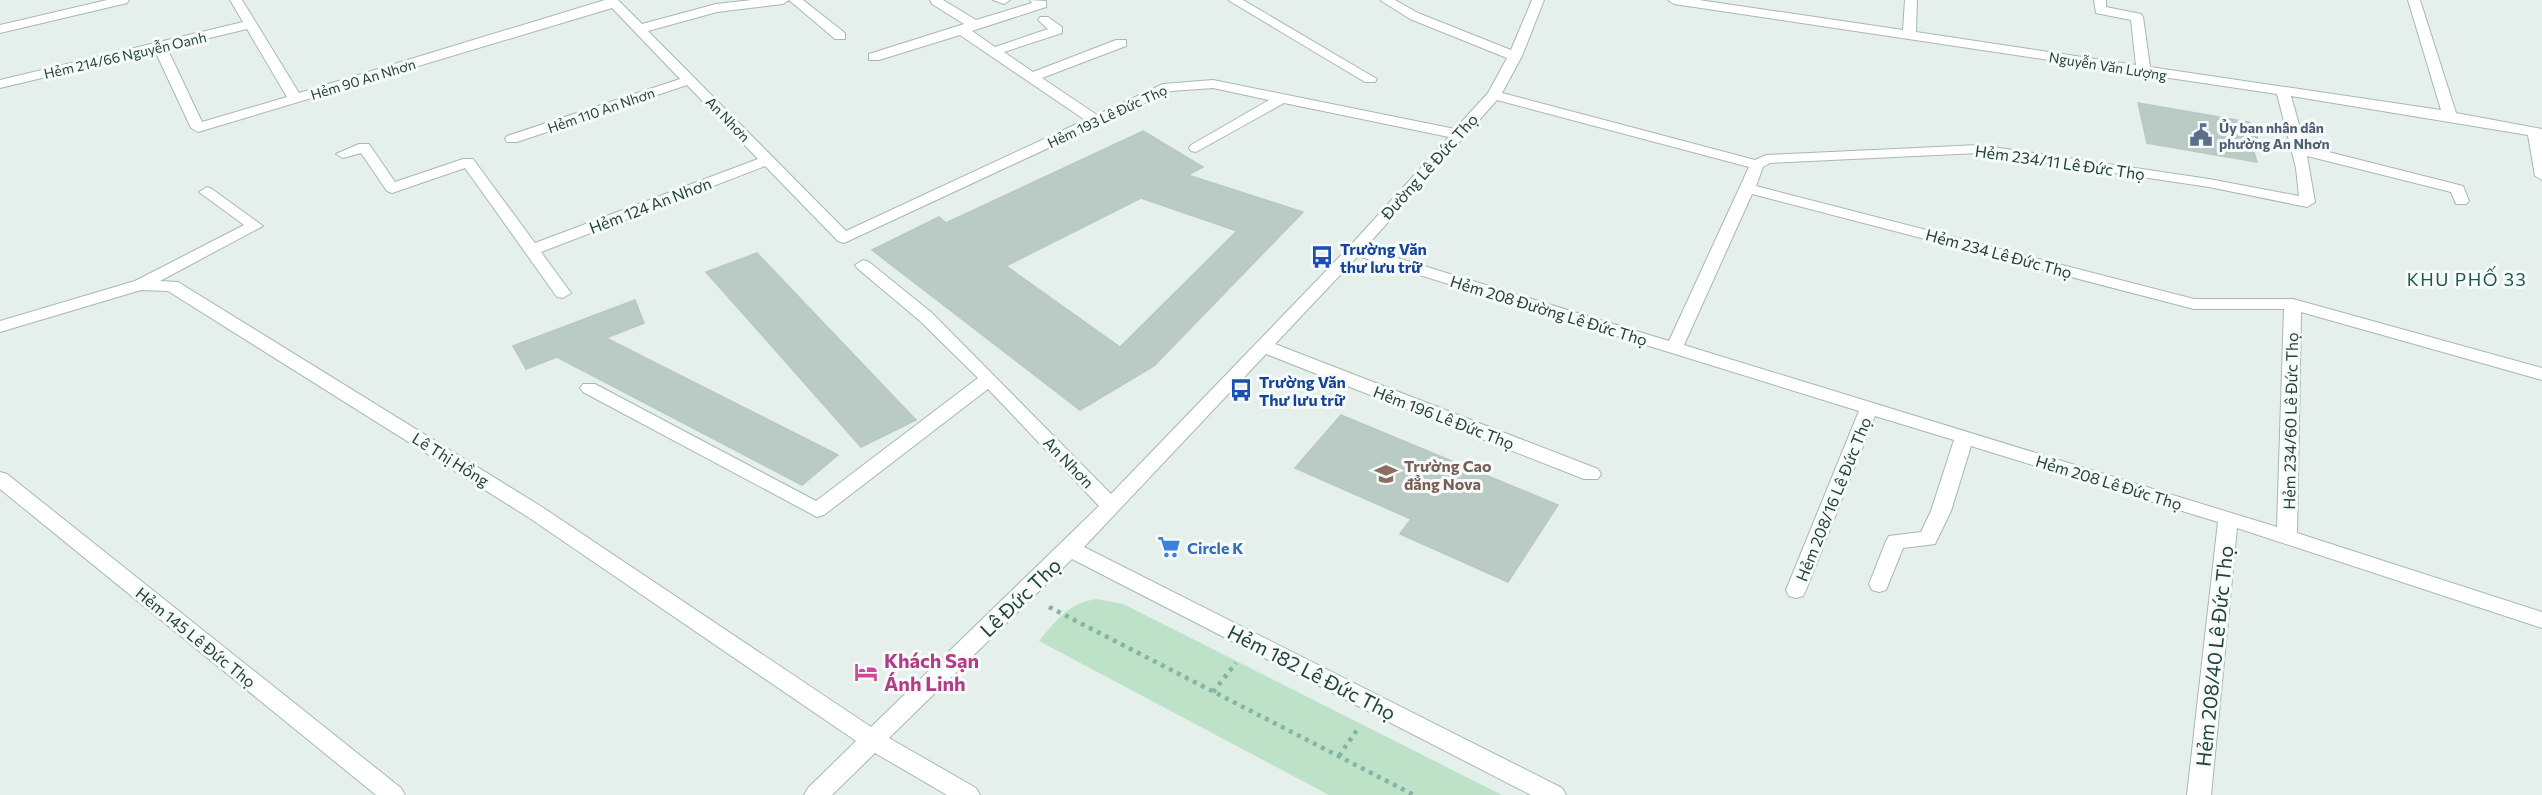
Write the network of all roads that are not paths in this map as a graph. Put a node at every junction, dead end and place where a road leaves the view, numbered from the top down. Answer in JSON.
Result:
{"nodes":[{"id":1,"x":123,"y":0,"type":"edge"},
{"id":2,"x":236,"y":0,"type":"edge"},
{"id":3,"x":783,"y":0,"type":"edge"},
{"id":4,"x":795,"y":0,"type":"edge"},
{"id":5,"x":999,"y":0,"type":"edge"},
{"id":6,"x":1004,"y":0,"type":"edge"},
{"id":7,"x":1036,"y":0,"type":"edge"},
{"id":8,"x":1262,"y":0,"type":"edge"},
{"id":9,"x":1386,"y":0,"type":"edge"},
{"id":10,"x":1538,"y":0,"type":"edge"},
{"id":11,"x":1674,"y":0,"type":"edge"},
{"id":12,"x":1911,"y":0,"type":"edge"},
{"id":13,"x":2100,"y":0,"type":"edge"},
{"id":14,"x":2414,"y":0,"type":"edge"},
{"id":15,"x":613,"y":1,"type":"edge"},
{"id":16,"x":936,"y":1,"type":"edge"},
{"id":17,"x":1240,"y":3,"type":"edge"},
{"id":18,"x":1744,"y":6,"type":"edge"},
{"id":19,"x":1044,"y":20,"type":"dead end"},
{"id":20,"x":251,"y":24,"type":"junction"},
{"id":21,"x":968,"y":28,"type":"junction"},
{"id":22,"x":0,"y":29,"type":"edge"},
{"id":23,"x":640,"y":29,"type":"junction"},
{"id":24,"x":840,"y":36,"type":"dead end"},
{"id":25,"x":1909,"y":36,"type":"junction"},
{"id":26,"x":1121,"y":43,"type":"dead end"},
{"id":27,"x":160,"y":47,"type":"junction"},
{"id":28,"x":992,"y":52,"type":"junction"},
{"id":29,"x":874,"y":57,"type":"dead end"},
{"id":30,"x":1515,"y":57,"type":"junction"},
{"id":31,"x":2144,"y":72,"type":"junction"},
{"id":32,"x":1029,"y":78,"type":"junction"},
{"id":33,"x":1370,"y":79,"type":"dead end"},
{"id":34,"x":690,"y":80,"type":"junction"},
{"id":35,"x":0,"y":84,"type":"edge"},
{"id":36,"x":2283,"y":93,"type":"junction"},
{"id":37,"x":1494,"y":95,"type":"junction"},
{"id":38,"x":1282,"y":98,"type":"junction"},
{"id":39,"x":296,"y":100,"type":"junction"},
{"id":40,"x":2450,"y":116,"type":"junction"},
{"id":41,"x":1096,"y":121,"type":"junction"},
{"id":42,"x":2539,"y":133,"type":"edge"},
{"id":43,"x":1457,"y":134,"type":"junction"},
{"id":44,"x":513,"y":140,"type":"dead end"},
{"id":45,"x":1196,"y":148,"type":"dead end"},
{"id":46,"x":2298,"y":149,"type":"junction"},
{"id":47,"x":343,"y":154,"type":"dead end"},
{"id":48,"x":768,"y":160,"type":"junction"},
{"id":49,"x":1757,"y":165,"type":"junction"},
{"id":50,"x":2542,"y":176,"type":"edge"},
{"id":51,"x":1747,"y":188,"type":"junction"},
{"id":52,"x":207,"y":192,"type":"dead end"},
{"id":53,"x":2461,"y":201,"type":"dead end"},
{"id":54,"x":844,"y":238,"type":"joint"},
{"id":55,"x":1354,"y":249,"type":"junction"},
{"id":56,"x":532,"y":250,"type":"junction"},
{"id":57,"x":863,"y":265,"type":"dead end"},
{"id":58,"x":140,"y":285,"type":"junction"},
{"id":59,"x":563,"y":293,"type":"dead end"},
{"id":60,"x":2293,"y":304,"type":"junction"},
{"id":61,"x":0,"y":327,"type":"edge"},
{"id":62,"x":1263,"y":346,"type":"junction"},
{"id":63,"x":1674,"y":349,"type":"junction"},
{"id":64,"x":2542,"y":374,"type":"edge"},
{"id":65,"x":989,"y":379,"type":"junction"},
{"id":66,"x":590,"y":388,"type":"dead end"},
{"id":67,"x":1869,"y":408,"type":"junction"},
{"id":68,"x":1964,"y":438,"type":"junction"},
{"id":69,"x":1592,"y":474,"type":"dead end"},
{"id":70,"x":0,"y":479,"type":"edge"},
{"id":71,"x":1110,"y":506,"type":"junction"},
{"id":72,"x":2228,"y":518,"type":"junction"},
{"id":73,"x":2287,"y":537,"type":"junction"},
{"id":74,"x":1070,"y":549,"type":"junction"},
{"id":75,"x":1879,"y":584,"type":"dead end"},
{"id":76,"x":1796,"y":590,"type":"dead end"},
{"id":77,"x":2542,"y":620,"type":"edge"},
{"id":78,"x":872,"y":740,"type":"junction"},
{"id":79,"x":393,"y":795,"type":"edge"},
{"id":80,"x":816,"y":795,"type":"edge"},
{"id":81,"x":968,"y":795,"type":"edge"},
{"id":82,"x":1554,"y":795,"type":"edge"},
{"id":83,"x":2199,"y":795,"type":"edge"}],
"edges":[{"from":1,"to":22,"type":"street"},
{"from":2,"to":20,"type":"street"},
{"from":3,"to":23,"type":"street"},
{"from":4,"to":24,"type":"street"},
{"from":5,"to":6,"type":"street"},
{"from":7,"to":21,"type":"street"},
{"from":8,"to":17,"type":"street"},
{"from":9,"to":30,"type":"street"},
{"from":10,"to":30,"type":"street","name":"Đường Lê Đức Thọ"},
{"from":11,"to":18,"type":"street","name":"Nguyễn Văn Lượng"},
{"from":12,"to":25,"type":"street"},
{"from":13,"to":31,"type":"street"},
{"from":14,"to":40,"type":"street"},
{"from":15,"to":23,"type":"street","name":"An Nhơn"},
{"from":15,"to":39,"type":"street","name":"Hẻm 90 An Nhơn"},
{"from":16,"to":21,"type":"street"},
{"from":17,"to":33,"type":"street"},
{"from":18,"to":25,"type":"street","name":"Nguyễn Văn Lượng"},
{"from":19,"to":28,"type":"street"},
{"from":20,"to":27,"type":"street","name":"Hẻm 214/66 Nguyễn Oanh"},
{"from":20,"to":39,"type":"street"},
{"from":21,"to":28,"type":"street"},
{"from":21,"to":29,"type":"street"},
{"from":23,"to":34,"type":"street","name":"An Nhơn"},
{"from":25,"to":31,"type":"street","name":"Nguyễn Văn Lượng"},
{"from":26,"to":32,"type":"street"},
{"from":27,"to":35,"type":"street","name":"Hẻm 214/66 Nguyễn Oanh"},
{"from":27,"to":39,"type":"street","name":"Hẻm 90 An Nhơn"},
{"from":28,"to":32,"type":"street"},
{"from":30,"to":37,"type":"street","name":"Đường Lê Đức Thọ"},
{"from":31,"to":36,"type":"street","name":"Nguyễn Văn Lượng"},
{"from":32,"to":41,"type":"street"},
{"from":34,"to":44,"type":"street","name":"Hẻm 110 An Nhơn"},
{"from":34,"to":48,"type":"street","name":"An Nhơn"},
{"from":36,"to":40,"type":"street","name":"Nguyễn Văn Lượng"},
{"from":36,"to":46,"type":"street","name":"Hẻm 234/11 Lê Đức Thọ"},
{"from":37,"to":43,"type":"street","name":"Đường Lê Đức Thọ"},
{"from":37,"to":49,"type":"street"},
{"from":38,"to":41,"type":"street","name":"Hẻm 193 Lê Đức Thọ"},
{"from":38,"to":43,"type":"street","name":"Hẻm 193 Lê Đức Thọ"},
{"from":38,"to":45,"type":"street"},
{"from":40,"to":42,"type":"street","name":"Nguyễn Văn Lượng"},
{"from":41,"to":54,"type":"street","name":"Hẻm 193 Lê Đức Thọ"},
{"from":42,"to":50,"type":"street"},
{"from":43,"to":55,"type":"street","name":"Đường Lê Đức Thọ"},
{"from":46,"to":49,"type":"street","name":"Hẻm 234/11 Lê Đức Thọ"},
{"from":46,"to":53,"type":"street"},
{"from":47,"to":56,"type":"street"},
{"from":48,"to":54,"type":"street","name":"An Nhơn"},
{"from":48,"to":56,"type":"street","name":"Hẻm 124 An Nhơn"},
{"from":49,"to":51,"type":"street"},
{"from":51,"to":60,"type":"street","name":"Hẻm 234 Lê Đức Thọ"},
{"from":51,"to":63,"type":"street"},
{"from":52,"to":58,"type":"street"},
{"from":55,"to":62,"type":"street","name":"Đường Lê Đức Thọ"},
{"from":55,"to":63,"type":"street","name":"Hẻm 208 Đường Lê Đức Thọ"},
{"from":56,"to":59,"type":"street"},
{"from":57,"to":65,"type":"street","name":"An Nhơn"},
{"from":58,"to":61,"type":"street","name":"Lê Thị Hồng"},
{"from":58,"to":78,"type":"street","name":"Lê Thị Hồng"},
{"from":60,"to":64,"type":"street","name":"Hẻm 234 Lê Đức Thọ"},
{"from":60,"to":73,"type":"street","name":"Hẻm 234/60 Lê Đức Thọ"},
{"from":62,"to":69,"type":"street","name":"Hẻm 196 Lê Đức Thọ"},
{"from":62,"to":71,"type":"street","name":"Đường Lê Đức Thọ"},
{"from":63,"to":67,"type":"street","name":"Hẻm 208 Lê Đức Thọ"},
{"from":65,"to":66,"type":"street"},
{"from":65,"to":71,"type":"street","name":"An Nhơn"},
{"from":67,"to":68,"type":"street","name":"Hẻm 208 Lê Đức Thọ"},
{"from":67,"to":76,"type":"street","name":"Hẻm 208/16 Lê Đức Thọ"},
{"from":68,"to":72,"type":"street","name":"Hẻm 208 Lê Đức Thọ"},
{"from":68,"to":75,"type":"street"},
{"from":70,"to":79,"type":"street","name":"Hẻm 145 Lê Đức Thọ"},
{"from":71,"to":74,"type":"street","name":"Đường Lê Đức Thọ"},
{"from":72,"to":73,"type":"street","name":"Hẻm 208 Lê Đức Thọ"},
{"from":72,"to":83,"type":"street","name":"Hẻm 208/40 Lê Đức Thọ"},
{"from":73,"to":77,"type":"street","name":"Hẻm 208 Lê Đức Thọ"},
{"from":74,"to":78,"type":"street","name":"Lê Đức Thọ"},
{"from":74,"to":82,"type":"street","name":"Hẻm 182 Lê Đức Thọ"},
{"from":78,"to":80,"type":"street","name":"Lê Đức Thọ"},
{"from":78,"to":81,"type":"street","name":"Lê Thị Hồng"}]}
